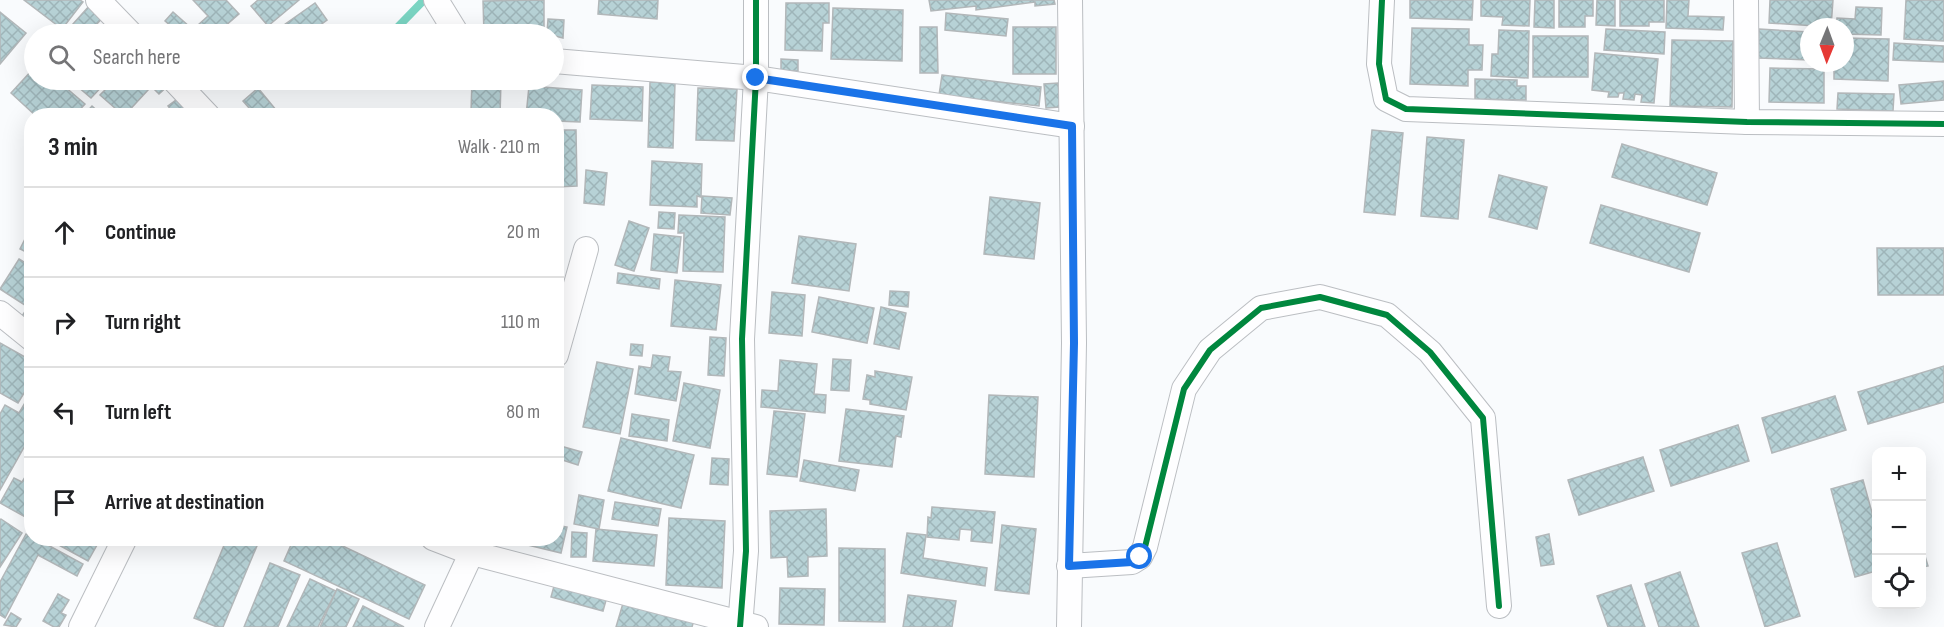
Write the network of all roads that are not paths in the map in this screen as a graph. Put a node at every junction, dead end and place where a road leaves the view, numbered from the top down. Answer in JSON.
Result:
{"nodes":[{"id":1,"x":98,"y":0,"type":"edge"},
{"id":2,"x":756,"y":0,"type":"edge"},
{"id":3,"x":1070,"y":0,"type":"edge"},
{"id":4,"x":1382,"y":0,"type":"edge"},
{"id":5,"x":1746,"y":0,"type":"edge"},
{"id":6,"x":440,"y":6,"type":"edge"},
{"id":7,"x":121,"y":24,"type":"edge"},
{"id":8,"x":451,"y":24,"type":"edge"},
{"id":9,"x":564,"y":63,"type":"edge"},
{"id":10,"x":756,"y":78,"type":"junction"},
{"id":11,"x":183,"y":90,"type":"edge"},
{"id":12,"x":200,"y":108,"type":"edge"},
{"id":13,"x":1747,"y":122,"type":"junction"},
{"id":14,"x":1944,"y":124,"type":"edge"},
{"id":15,"x":1072,"y":126,"type":"junction"},
{"id":16,"x":586,"y":249,"type":"dead end"},
{"id":17,"x":0,"y":313,"type":"edge"},
{"id":18,"x":564,"y":327,"type":"edge"},
{"id":19,"x":24,"y":332,"type":"edge"},
{"id":20,"x":121,"y":546,"type":"edge"},
{"id":21,"x":475,"y":546,"type":"edge"},
{"id":22,"x":1069,"y":566,"type":"junction"},
{"id":23,"x":1499,"y":606,"type":"dead end"},
{"id":24,"x":746,"y":626,"type":"edge"},
{"id":25,"x":81,"y":627,"type":"edge"},
{"id":26,"x":437,"y":627,"type":"edge"},
{"id":27,"x":1069,"y":627,"type":"edge"}],
"edges":[{"from":1,"to":7,"type":"street"},
{"from":2,"to":10,"type":"street"},
{"from":3,"to":15,"type":"street"},
{"from":4,"to":13,"type":"street"},
{"from":5,"to":13,"type":"street"},
{"from":6,"to":8,"type":"street"},
{"from":9,"to":10,"type":"street"},
{"from":10,"to":15,"type":"street"},
{"from":10,"to":24,"type":"street"},
{"from":11,"to":12,"type":"street"},
{"from":13,"to":14,"type":"street"},
{"from":15,"to":22,"type":"street"},
{"from":16,"to":18,"type":"street"},
{"from":17,"to":19,"type":"street"},
{"from":20,"to":25,"type":"street"},
{"from":21,"to":24,"type":"street"},
{"from":21,"to":26,"type":"street"},
{"from":22,"to":23,"type":"street"},
{"from":22,"to":27,"type":"street"}]}
